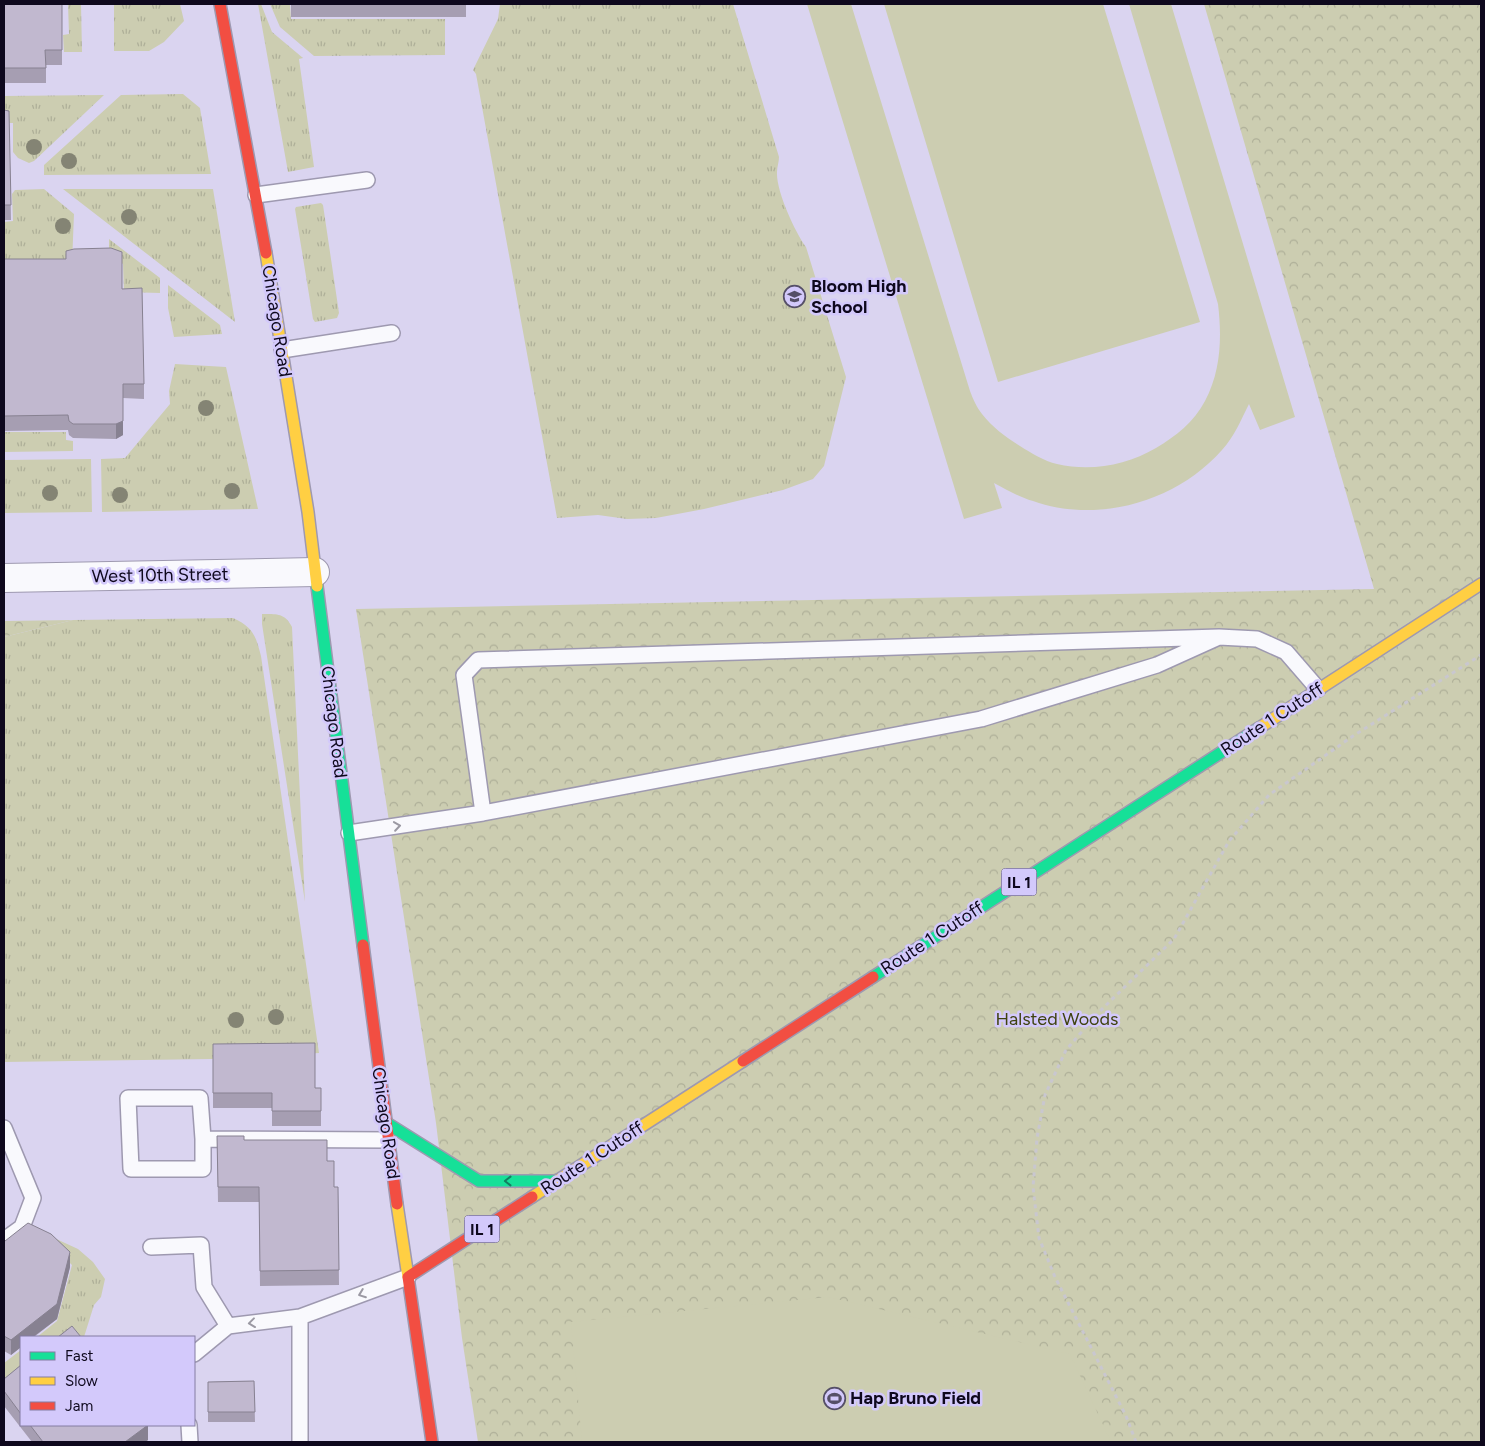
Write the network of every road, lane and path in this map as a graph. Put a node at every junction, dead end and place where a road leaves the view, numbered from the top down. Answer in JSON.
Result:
{"nodes":[{"id":1,"x":220,"y":4,"type":"edge"},
{"id":2,"x":367,"y":180,"type":"dead end"},
{"id":3,"x":256,"y":195,"type":"junction"},
{"id":4,"x":392,"y":332,"type":"dead end"},
{"id":5,"x":282,"y":350,"type":"junction"},
{"id":6,"x":316,"y":572,"type":"junction"},
{"id":7,"x":4,"y":578,"type":"edge"},
{"id":8,"x":1481,"y":584,"type":"edge"},
{"id":9,"x":1219,"y":637,"type":"junction"},
{"id":10,"x":1481,"y":655,"type":"edge"},
{"id":11,"x":1318,"y":689,"type":"junction"},
{"id":12,"x":483,"y":813,"type":"junction"},
{"id":13,"x":348,"y":833,"type":"junction"},
{"id":14,"x":385,"y":1122,"type":"junction"},
{"id":15,"x":4,"y":1128,"type":"edge"},
{"id":16,"x":203,"y":1139,"type":"junction"},
{"id":17,"x":388,"y":1140,"type":"junction"},
{"id":18,"x":556,"y":1181,"type":"junction"},
{"id":19,"x":4,"y":1240,"type":"edge"},
{"id":20,"x":150,"y":1247,"type":"dead end"},
{"id":21,"x":408,"y":1277,"type":"junction"},
{"id":22,"x":300,"y":1317,"type":"junction"},
{"id":23,"x":228,"y":1326,"type":"junction"},
{"id":24,"x":195,"y":1353,"type":"edge"},
{"id":25,"x":189,"y":1426,"type":"edge"},
{"id":26,"x":190,"y":1442,"type":"edge"},
{"id":27,"x":300,"y":1442,"type":"edge"},
{"id":28,"x":432,"y":1442,"type":"edge"},
{"id":29,"x":1136,"y":1442,"type":"edge"}],
"edges":[{"from":1,"to":3,"type":"main road","name":"Chicago Road"},
{"from":2,"to":3,"type":"lane"},
{"from":3,"to":5,"type":"main road","name":"Chicago Road"},
{"from":4,"to":5,"type":"lane"},
{"from":5,"to":6,"type":"main road","name":"Chicago Road"},
{"from":6,"to":7,"type":"street","name":"West 10th Street"},
{"from":6,"to":13,"type":"main road","name":"Chicago Road"},
{"from":8,"to":11,"type":"main road","name":"Route 1 Cutoff","number":"IL 1"},
{"from":9,"to":11,"type":"lane"},
{"from":9,"to":12,"type":"lane"},
{"from":9,"to":12,"type":"lane"},
{"from":10,"to":29,"type":"path"},
{"from":11,"to":18,"type":"main road","name":"Route 1 Cutoff","number":"IL 1"},
{"from":13,"to":12,"type":"lane","one_way":true},
{"from":13,"to":14,"type":"main road","name":"Chicago Road"},
{"from":14,"to":17,"type":"main road","name":"Chicago Road"},
{"from":18,"to":14,"type":"main road","one_way":true},
{"from":15,"to":19,"type":"lane"},
{"from":16,"to":16,"type":"lane"},
{"from":16,"to":17,"type":"lane"},
{"from":17,"to":21,"type":"main road","name":"Chicago Road"},
{"from":18,"to":21,"type":"main road","name":"Route 1 Cutoff","number":"IL 1"},
{"from":20,"to":23,"type":"lane"},
{"from":21,"to":22,"type":"lane","one_way":true},
{"from":21,"to":28,"type":"main road","name":"Chicago Road"},
{"from":22,"to":23,"type":"lane","one_way":true},
{"from":22,"to":27,"type":"lane"},
{"from":23,"to":24,"type":"lane"},
{"from":25,"to":26,"type":"lane"}]}
